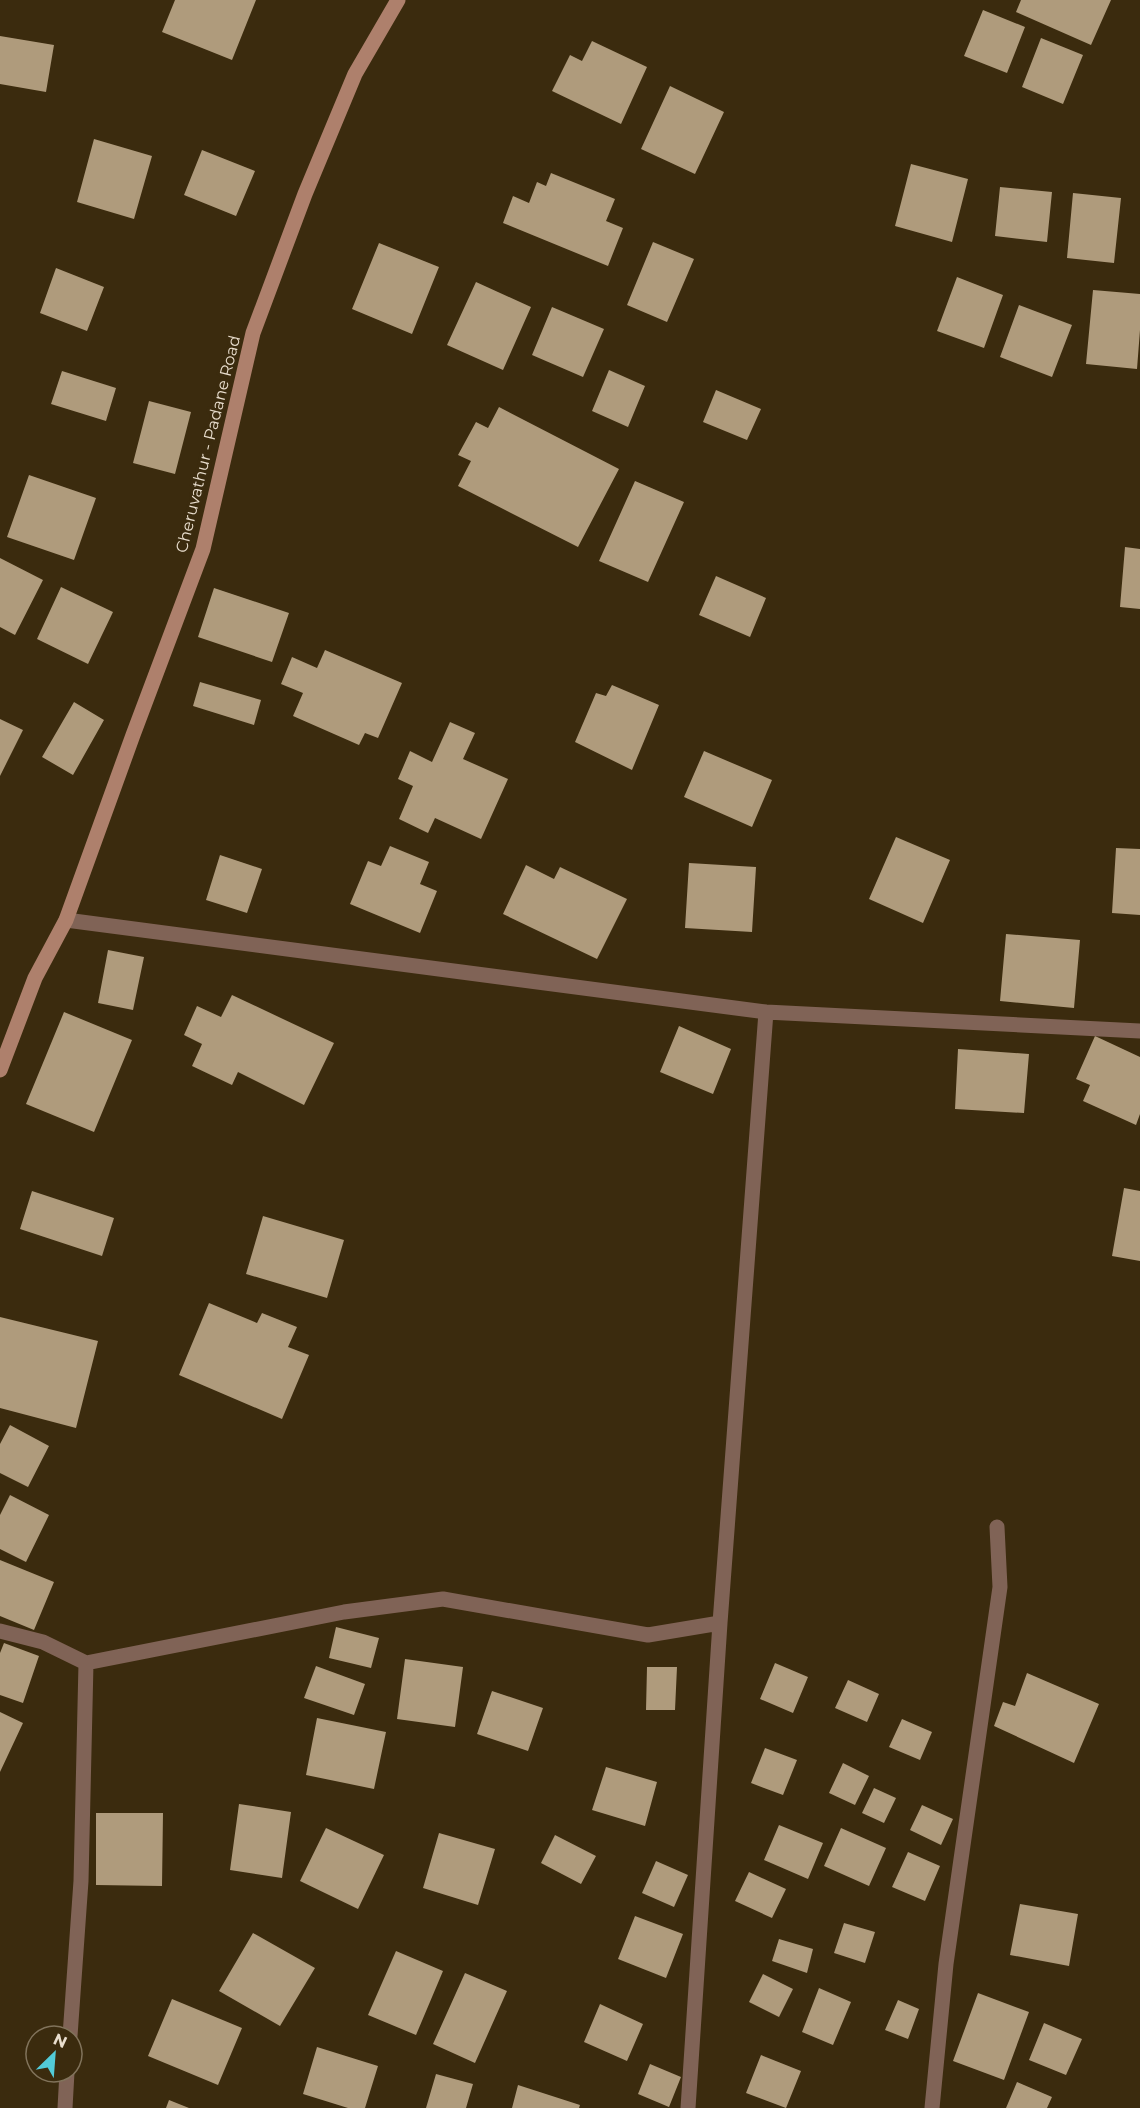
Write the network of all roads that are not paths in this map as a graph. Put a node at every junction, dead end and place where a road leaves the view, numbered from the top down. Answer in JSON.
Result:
{"nodes":[{"id":1,"x":398,"y":0,"type":"edge"},
{"id":2,"x":66,"y":921,"type":"junction"},
{"id":3,"x":766,"y":1012,"type":"junction"},
{"id":4,"x":1140,"y":1031,"type":"edge"},
{"id":5,"x":0,"y":1070,"type":"edge"},
{"id":6,"x":997,"y":1527,"type":"dead end"},
{"id":7,"x":720,"y":1623,"type":"junction"},
{"id":8,"x":0,"y":1631,"type":"edge"},
{"id":9,"x":86,"y":1663,"type":"junction"},
{"id":10,"x":71,"y":2024,"type":"edge"},
{"id":11,"x":66,"y":2084,"type":"edge"},
{"id":12,"x":64,"y":2108,"type":"edge"},
{"id":13,"x":688,"y":2108,"type":"edge"},
{"id":14,"x":932,"y":2108,"type":"edge"}],
"edges":[{"from":1,"to":2,"type":"main road","name":"Cheruvathur - Padane Road"},
{"from":2,"to":3,"type":"street"},
{"from":2,"to":5,"type":"main road","name":"Cheruvathur - Padane Road"},
{"from":3,"to":4,"type":"street"},
{"from":3,"to":7,"type":"street"},
{"from":6,"to":14,"type":"street"},
{"from":7,"to":9,"type":"street"},
{"from":7,"to":13,"type":"street"},
{"from":8,"to":9,"type":"street"},
{"from":9,"to":10,"type":"street"},
{"from":11,"to":12,"type":"street"}]}
